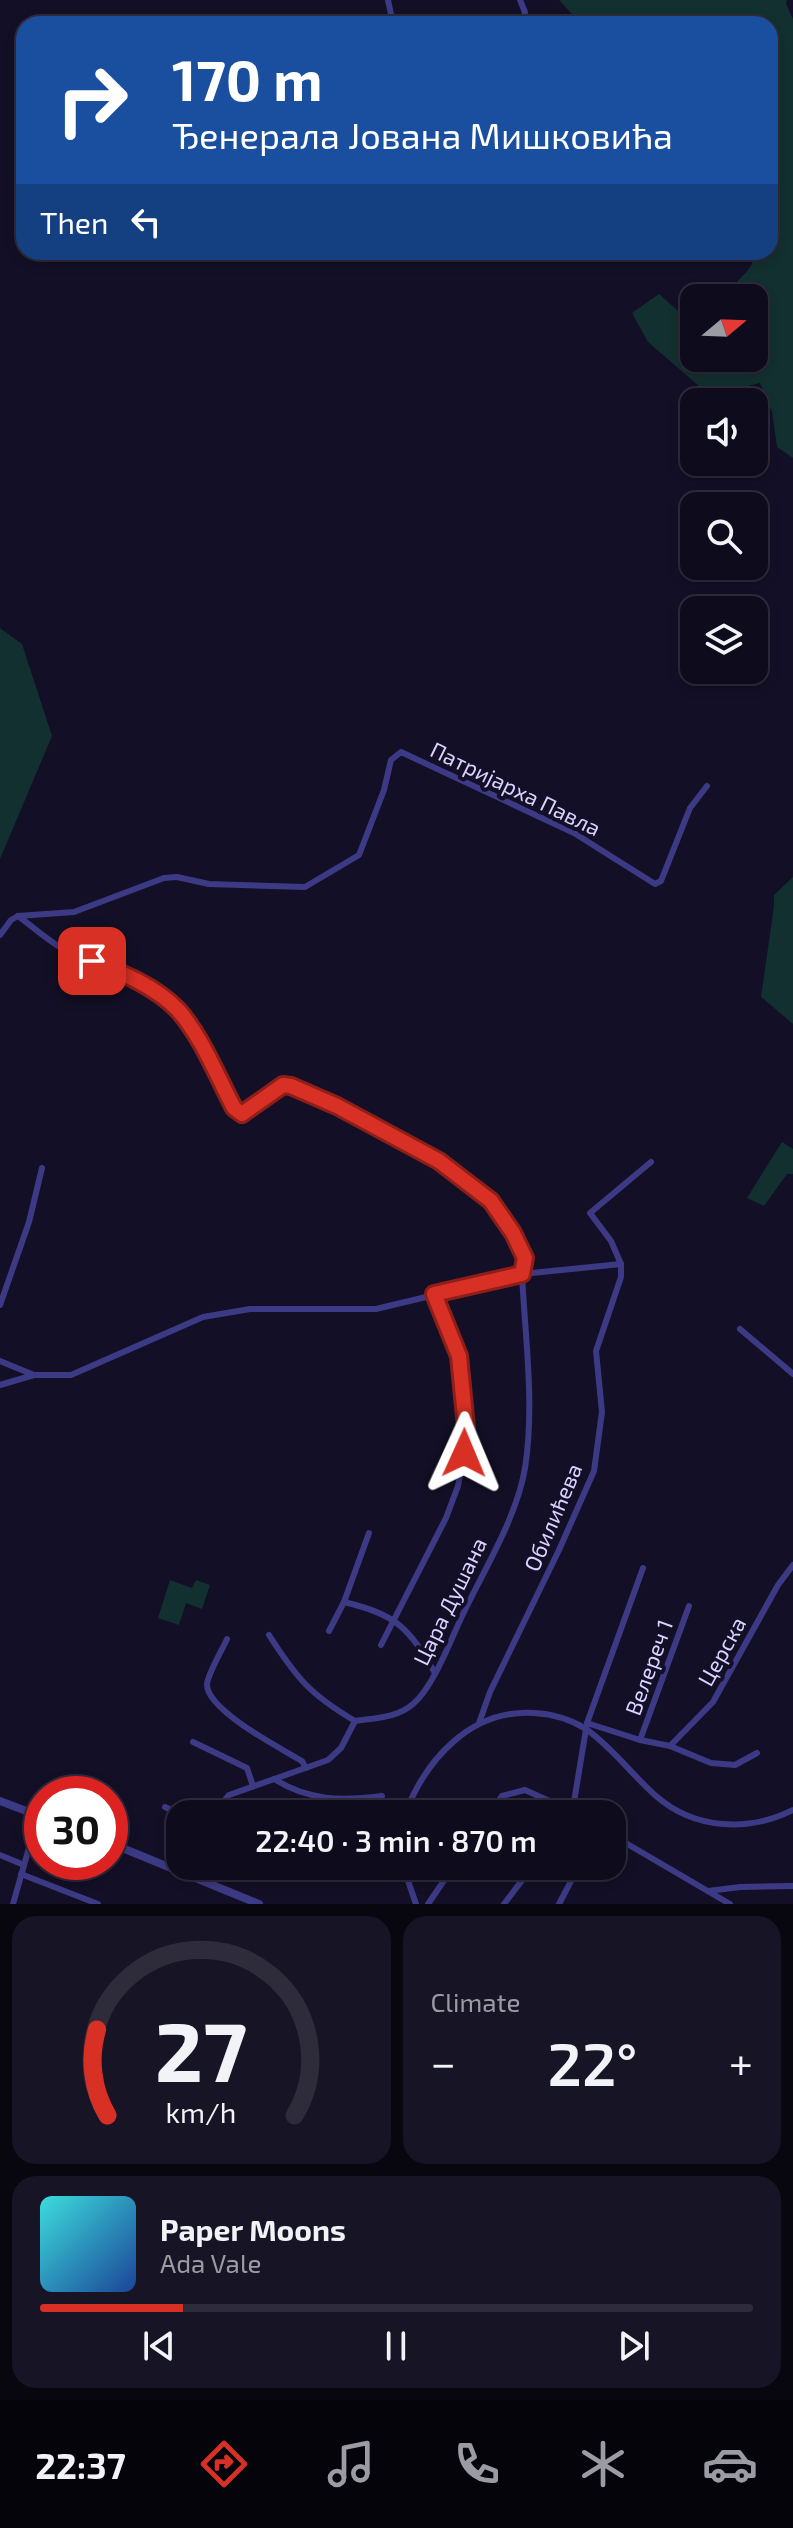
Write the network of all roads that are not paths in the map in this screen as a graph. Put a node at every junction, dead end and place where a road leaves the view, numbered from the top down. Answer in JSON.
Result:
{"nodes":[{"id":1,"x":707,"y":786,"type":"dead end"},
{"id":2,"x":18,"y":916,"type":"junction"},
{"id":3,"x":0,"y":935,"type":"edge"},
{"id":4,"x":651,"y":1162,"type":"dead end"},
{"id":5,"x":42,"y":1168,"type":"dead end"},
{"id":6,"x":621,"y":1264,"type":"junction"},
{"id":7,"x":522,"y":1274,"type":"junction"},
{"id":8,"x":434,"y":1294,"type":"junction"},
{"id":9,"x":0,"y":1305,"type":"edge"},
{"id":10,"x":740,"y":1329,"type":"dead end"},
{"id":11,"x":0,"y":1361,"type":"edge"},
{"id":12,"x":793,"y":1374,"type":"edge"},
{"id":13,"x":34,"y":1375,"type":"junction"},
{"id":14,"x":0,"y":1385,"type":"edge"},
{"id":15,"x":369,"y":1533,"type":"dead end"},
{"id":16,"x":793,"y":1565,"type":"edge"},
{"id":17,"x":643,"y":1568,"type":"dead end"},
{"id":18,"x":344,"y":1602,"type":"junction"},
{"id":19,"x":689,"y":1606,"type":"dead end"},
{"id":20,"x":394,"y":1620,"type":"junction"},
{"id":21,"x":329,"y":1631,"type":"dead end"},
{"id":22,"x":269,"y":1635,"type":"dead end"},
{"id":23,"x":227,"y":1639,"type":"dead end"},
{"id":24,"x":381,"y":1645,"type":"dead end"},
{"id":25,"x":435,"y":1673,"type":"junction"},
{"id":26,"x":355,"y":1721,"type":"junction"},
{"id":27,"x":479,"y":1723,"type":"junction"},
{"id":28,"x":586,"y":1726,"type":"junction"},
{"id":29,"x":640,"y":1740,"type":"junction"},
{"id":30,"x":193,"y":1742,"type":"dead end"},
{"id":31,"x":670,"y":1746,"type":"junction"},
{"id":32,"x":757,"y":1753,"type":"dead end"},
{"id":33,"x":306,"y":1768,"type":"junction"},
{"id":34,"x":274,"y":1779,"type":"junction"},
{"id":35,"x":253,"y":1786,"type":"junction"},
{"id":36,"x":382,"y":1796,"type":"dead end"},
{"id":37,"x":225,"y":1800,"type":"edge"},
{"id":38,"x":412,"y":1800,"type":"edge"},
{"id":39,"x":499,"y":1800,"type":"edge"},
{"id":40,"x":546,"y":1800,"type":"edge"},
{"id":41,"x":576,"y":1800,"type":"edge"},
{"id":42,"x":0,"y":1801,"type":"edge"},
{"id":43,"x":24,"y":1810,"type":"edge"},
{"id":44,"x":793,"y":1810,"type":"edge"},
{"id":45,"x":626,"y":1843,"type":"edge"},
{"id":46,"x":128,"y":1849,"type":"edge"},
{"id":47,"x":0,"y":1855,"type":"edge"},
{"id":48,"x":24,"y":1865,"type":"joint"},
{"id":49,"x":21,"y":1874,"type":"junction"},
{"id":50,"x":408,"y":1880,"type":"edge"},
{"id":51,"x":444,"y":1880,"type":"edge"},
{"id":52,"x":522,"y":1880,"type":"edge"},
{"id":53,"x":572,"y":1880,"type":"edge"},
{"id":54,"x":793,"y":1886,"type":"edge"},
{"id":55,"x":708,"y":1891,"type":"junction"},
{"id":56,"x":13,"y":1904,"type":"edge"},
{"id":57,"x":98,"y":1904,"type":"edge"},
{"id":58,"x":259,"y":1904,"type":"edge"},
{"id":59,"x":416,"y":1904,"type":"edge"},
{"id":60,"x":428,"y":1904,"type":"edge"},
{"id":61,"x":504,"y":1904,"type":"edge"},
{"id":62,"x":559,"y":1904,"type":"edge"},
{"id":63,"x":730,"y":1904,"type":"edge"}],
"edges":[{"from":1,"to":2,"type":"street","name":"Патријарха Павла"},
{"from":2,"to":3,"type":"street"},
{"from":2,"to":7,"type":"street","name":"Цара Душана"},
{"from":4,"to":6,"type":"street"},
{"from":5,"to":9,"type":"street"},
{"from":6,"to":7,"type":"street"},
{"from":6,"to":27,"type":"street","name":"Обилићева"},
{"from":7,"to":8,"type":"street"},
{"from":7,"to":25,"type":"street","name":"Цара Душана"},
{"from":8,"to":13,"type":"street"},
{"from":8,"to":20,"type":"street"},
{"from":10,"to":12,"type":"street"},
{"from":11,"to":13,"type":"street"},
{"from":13,"to":14,"type":"street"},
{"from":15,"to":18,"type":"street"},
{"from":16,"to":31,"type":"street","name":"Церска"},
{"from":17,"to":28,"type":"street"},
{"from":18,"to":20,"type":"street"},
{"from":18,"to":21,"type":"street"},
{"from":19,"to":29,"type":"street","name":"Велереч 1"},
{"from":20,"to":24,"type":"street"},
{"from":20,"to":25,"type":"street"},
{"from":22,"to":26,"type":"street"},
{"from":23,"to":33,"type":"street"},
{"from":25,"to":26,"type":"street","name":"Цара Душана"},
{"from":26,"to":33,"type":"street"},
{"from":27,"to":28,"type":"street"},
{"from":27,"to":38,"type":"street"},
{"from":28,"to":29,"type":"street"},
{"from":28,"to":41,"type":"street"},
{"from":28,"to":44,"type":"street"},
{"from":29,"to":31,"type":"street"},
{"from":30,"to":35,"type":"street"},
{"from":31,"to":32,"type":"street"},
{"from":33,"to":34,"type":"street"},
{"from":34,"to":35,"type":"street"},
{"from":34,"to":36,"type":"street"},
{"from":35,"to":37,"type":"street"},
{"from":39,"to":40,"type":"street"},
{"from":42,"to":43,"type":"street"},
{"from":45,"to":55,"type":"street"},
{"from":46,"to":58,"type":"street"},
{"from":47,"to":48,"type":"street"},
{"from":48,"to":49,"type":"street"},
{"from":49,"to":56,"type":"street"},
{"from":49,"to":57,"type":"street"},
{"from":50,"to":59,"type":"street"},
{"from":51,"to":60,"type":"street"},
{"from":52,"to":61,"type":"street"},
{"from":53,"to":62,"type":"street"},
{"from":54,"to":55,"type":"street"},
{"from":55,"to":63,"type":"street"}]}
